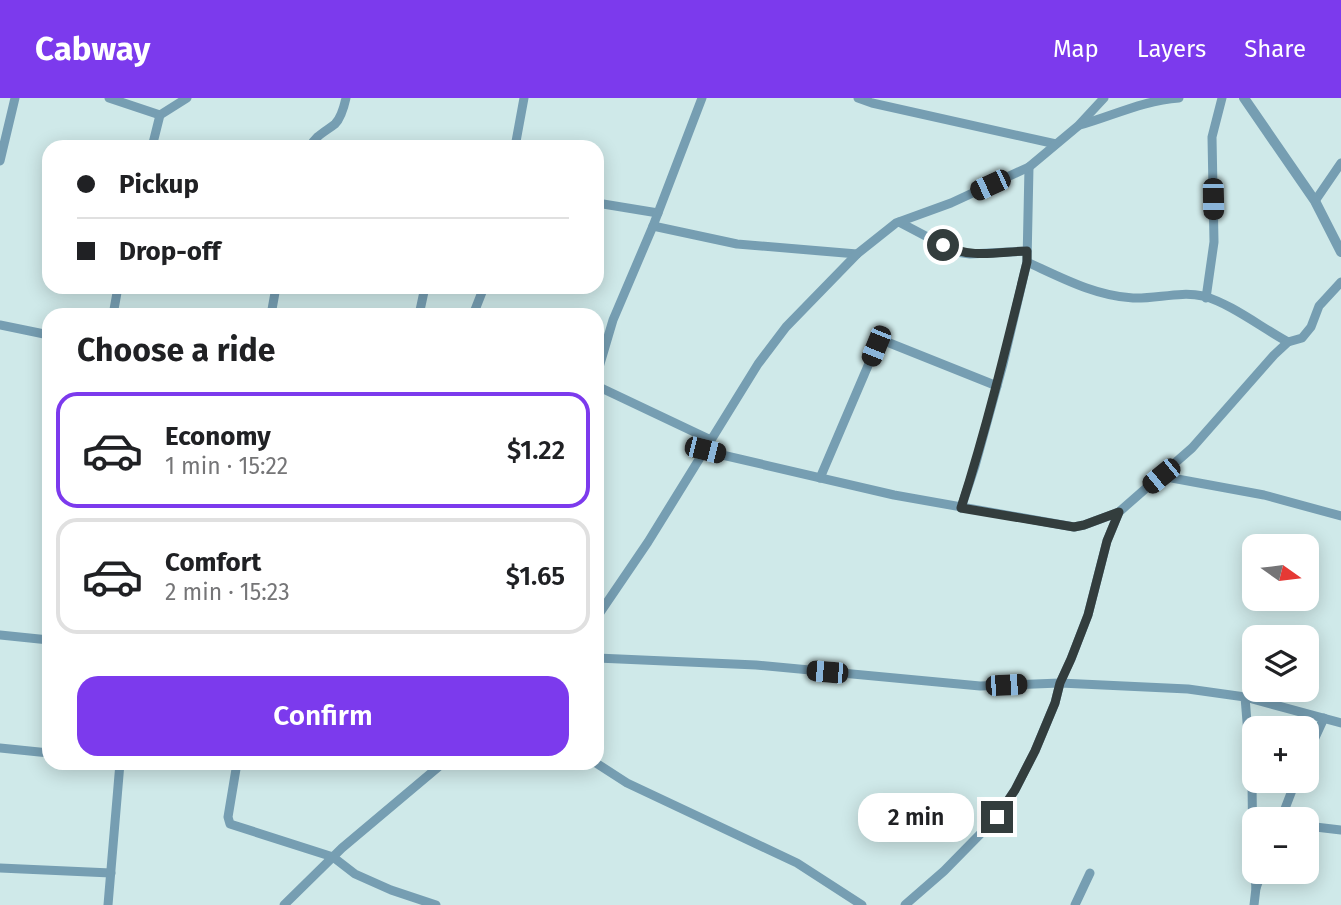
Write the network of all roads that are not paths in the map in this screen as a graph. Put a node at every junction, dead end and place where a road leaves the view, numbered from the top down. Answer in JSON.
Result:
{"nodes":[{"id":1,"x":15,"y":98,"type":"edge"},
{"id":2,"x":109,"y":98,"type":"edge"},
{"id":3,"x":187,"y":98,"type":"edge"},
{"id":4,"x":346,"y":98,"type":"edge"},
{"id":5,"x":524,"y":98,"type":"edge"},
{"id":6,"x":702,"y":98,"type":"edge"},
{"id":7,"x":858,"y":98,"type":"edge"},
{"id":8,"x":1104,"y":98,"type":"edge"},
{"id":9,"x":1179,"y":98,"type":"edge"},
{"id":10,"x":1222,"y":98,"type":"edge"},
{"id":11,"x":1244,"y":98,"type":"edge"},
{"id":12,"x":160,"y":115,"type":"junction"},
{"id":13,"x":1078,"y":126,"type":"junction"},
{"id":14,"x":154,"y":140,"type":"edge"},
{"id":15,"x":314,"y":140,"type":"edge"},
{"id":16,"x":516,"y":140,"type":"edge"},
{"id":17,"x":1056,"y":144,"type":"junction"},
{"id":18,"x":0,"y":161,"type":"edge"},
{"id":19,"x":1341,"y":163,"type":"edge"},
{"id":20,"x":1029,"y":167,"type":"junction"},
{"id":21,"x":1315,"y":201,"type":"junction"},
{"id":22,"x":604,"y":204,"type":"edge"},
{"id":23,"x":658,"y":213,"type":"junction"},
{"id":24,"x":899,"y":222,"type":"junction"},
{"id":25,"x":653,"y":226,"type":"junction"},
{"id":26,"x":1027,"y":251,"type":"junction"},
{"id":27,"x":1341,"y":252,"type":"edge"},
{"id":28,"x":857,"y":254,"type":"junction"},
{"id":29,"x":1027,"y":262,"type":"junction"},
{"id":30,"x":1341,"y":282,"type":"edge"},
{"id":31,"x":1206,"y":298,"type":"junction"},
{"id":32,"x":0,"y":325,"type":"edge"},
{"id":33,"x":42,"y":334,"type":"edge"},
{"id":34,"x":1288,"y":342,"type":"junction"},
{"id":35,"x":604,"y":350,"type":"edge"},
{"id":36,"x":997,"y":386,"type":"junction"},
{"id":37,"x":604,"y":389,"type":"edge"},
{"id":38,"x":711,"y":440,"type":"junction"},
{"id":39,"x":705,"y":450,"type":"junction"},
{"id":40,"x":1161,"y":476,"type":"junction"},
{"id":41,"x":820,"y":478,"type":"junction"},
{"id":42,"x":961,"y":508,"type":"junction"},
{"id":43,"x":1119,"y":512,"type":"junction"},
{"id":44,"x":1341,"y":516,"type":"edge"},
{"id":45,"x":604,"y":607,"type":"edge"},
{"id":46,"x":0,"y":635,"type":"edge"},
{"id":47,"x":42,"y":639,"type":"edge"},
{"id":48,"x":604,"y":658,"type":"edge"},
{"id":49,"x":1060,"y":683,"type":"junction"},
{"id":50,"x":1242,"y":697,"type":"edge"},
{"id":51,"x":1245,"y":702,"type":"edge"},
{"id":52,"x":1264,"y":702,"type":"edge"},
{"id":53,"x":1324,"y":718,"type":"junction"},
{"id":54,"x":1341,"y":723,"type":"edge"},
{"id":55,"x":1319,"y":729,"type":"edge"},
{"id":56,"x":0,"y":748,"type":"edge"},
{"id":57,"x":42,"y":752,"type":"edge"},
{"id":58,"x":604,"y":768,"type":"edge"},
{"id":59,"x":119,"y":770,"type":"edge"},
{"id":60,"x":236,"y":770,"type":"edge"},
{"id":61,"x":435,"y":770,"type":"edge"},
{"id":62,"x":1319,"y":827,"type":"edge"},
{"id":63,"x":1341,"y":830,"type":"edge"},
{"id":64,"x":333,"y":857,"type":"junction"},
{"id":65,"x":0,"y":868,"type":"edge"},
{"id":66,"x":111,"y":873,"type":"junction"},
{"id":67,"x":1090,"y":873,"type":"dead end"},
{"id":68,"x":1258,"y":884,"type":"edge"},
{"id":69,"x":1256,"y":888,"type":"junction"},
{"id":70,"x":108,"y":905,"type":"edge"},
{"id":71,"x":284,"y":905,"type":"edge"},
{"id":72,"x":436,"y":905,"type":"edge"},
{"id":73,"x":862,"y":905,"type":"edge"},
{"id":74,"x":905,"y":905,"type":"edge"},
{"id":75,"x":1075,"y":905,"type":"edge"},
{"id":76,"x":1254,"y":905,"type":"edge"}],
"edges":[{"from":1,"to":18,"type":"street"},
{"from":2,"to":12,"type":"street"},
{"from":3,"to":12,"type":"street"},
{"from":4,"to":15,"type":"street"},
{"from":5,"to":16,"type":"street"},
{"from":6,"to":23,"type":"street"},
{"from":7,"to":17,"type":"street"},
{"from":8,"to":13,"type":"street"},
{"from":9,"to":13,"type":"street"},
{"from":10,"to":31,"type":"street"},
{"from":11,"to":21,"type":"street"},
{"from":12,"to":14,"type":"street"},
{"from":13,"to":17,"type":"street"},
{"from":17,"to":20,"type":"street"},
{"from":19,"to":21,"type":"street"},
{"from":20,"to":24,"type":"street"},
{"from":20,"to":26,"type":"street"},
{"from":21,"to":27,"type":"street"},
{"from":22,"to":23,"type":"street"},
{"from":23,"to":25,"type":"street"},
{"from":24,"to":26,"type":"street"},
{"from":24,"to":28,"type":"street"},
{"from":25,"to":28,"type":"street"},
{"from":25,"to":35,"type":"street"},
{"from":26,"to":29,"type":"street"},
{"from":28,"to":38,"type":"street"},
{"from":29,"to":31,"type":"street"},
{"from":29,"to":36,"type":"street"},
{"from":30,"to":34,"type":"street"},
{"from":31,"to":34,"type":"street"},
{"from":32,"to":33,"type":"street"},
{"from":34,"to":40,"type":"street"},
{"from":36,"to":41,"type":"street"},
{"from":36,"to":42,"type":"street"},
{"from":37,"to":38,"type":"street"},
{"from":38,"to":39,"type":"street"},
{"from":39,"to":41,"type":"street"},
{"from":39,"to":45,"type":"street"},
{"from":40,"to":43,"type":"street"},
{"from":40,"to":44,"type":"street"},
{"from":41,"to":42,"type":"street"},
{"from":42,"to":43,"type":"street"},
{"from":43,"to":49,"type":"street"},
{"from":46,"to":47,"type":"street"},
{"from":48,"to":49,"type":"street"},
{"from":49,"to":50,"type":"street"},
{"from":49,"to":74,"type":"street"},
{"from":51,"to":69,"type":"street"},
{"from":52,"to":53,"type":"street"},
{"from":53,"to":54,"type":"street"},
{"from":53,"to":55,"type":"street"},
{"from":56,"to":57,"type":"street"},
{"from":58,"to":73,"type":"street"},
{"from":59,"to":66,"type":"street"},
{"from":60,"to":64,"type":"street"},
{"from":61,"to":64,"type":"street"},
{"from":62,"to":63,"type":"street"},
{"from":64,"to":71,"type":"street"},
{"from":64,"to":72,"type":"street"},
{"from":65,"to":66,"type":"street"},
{"from":66,"to":70,"type":"street"},
{"from":67,"to":75,"type":"street"},
{"from":68,"to":69,"type":"street"},
{"from":69,"to":76,"type":"street"}]}
